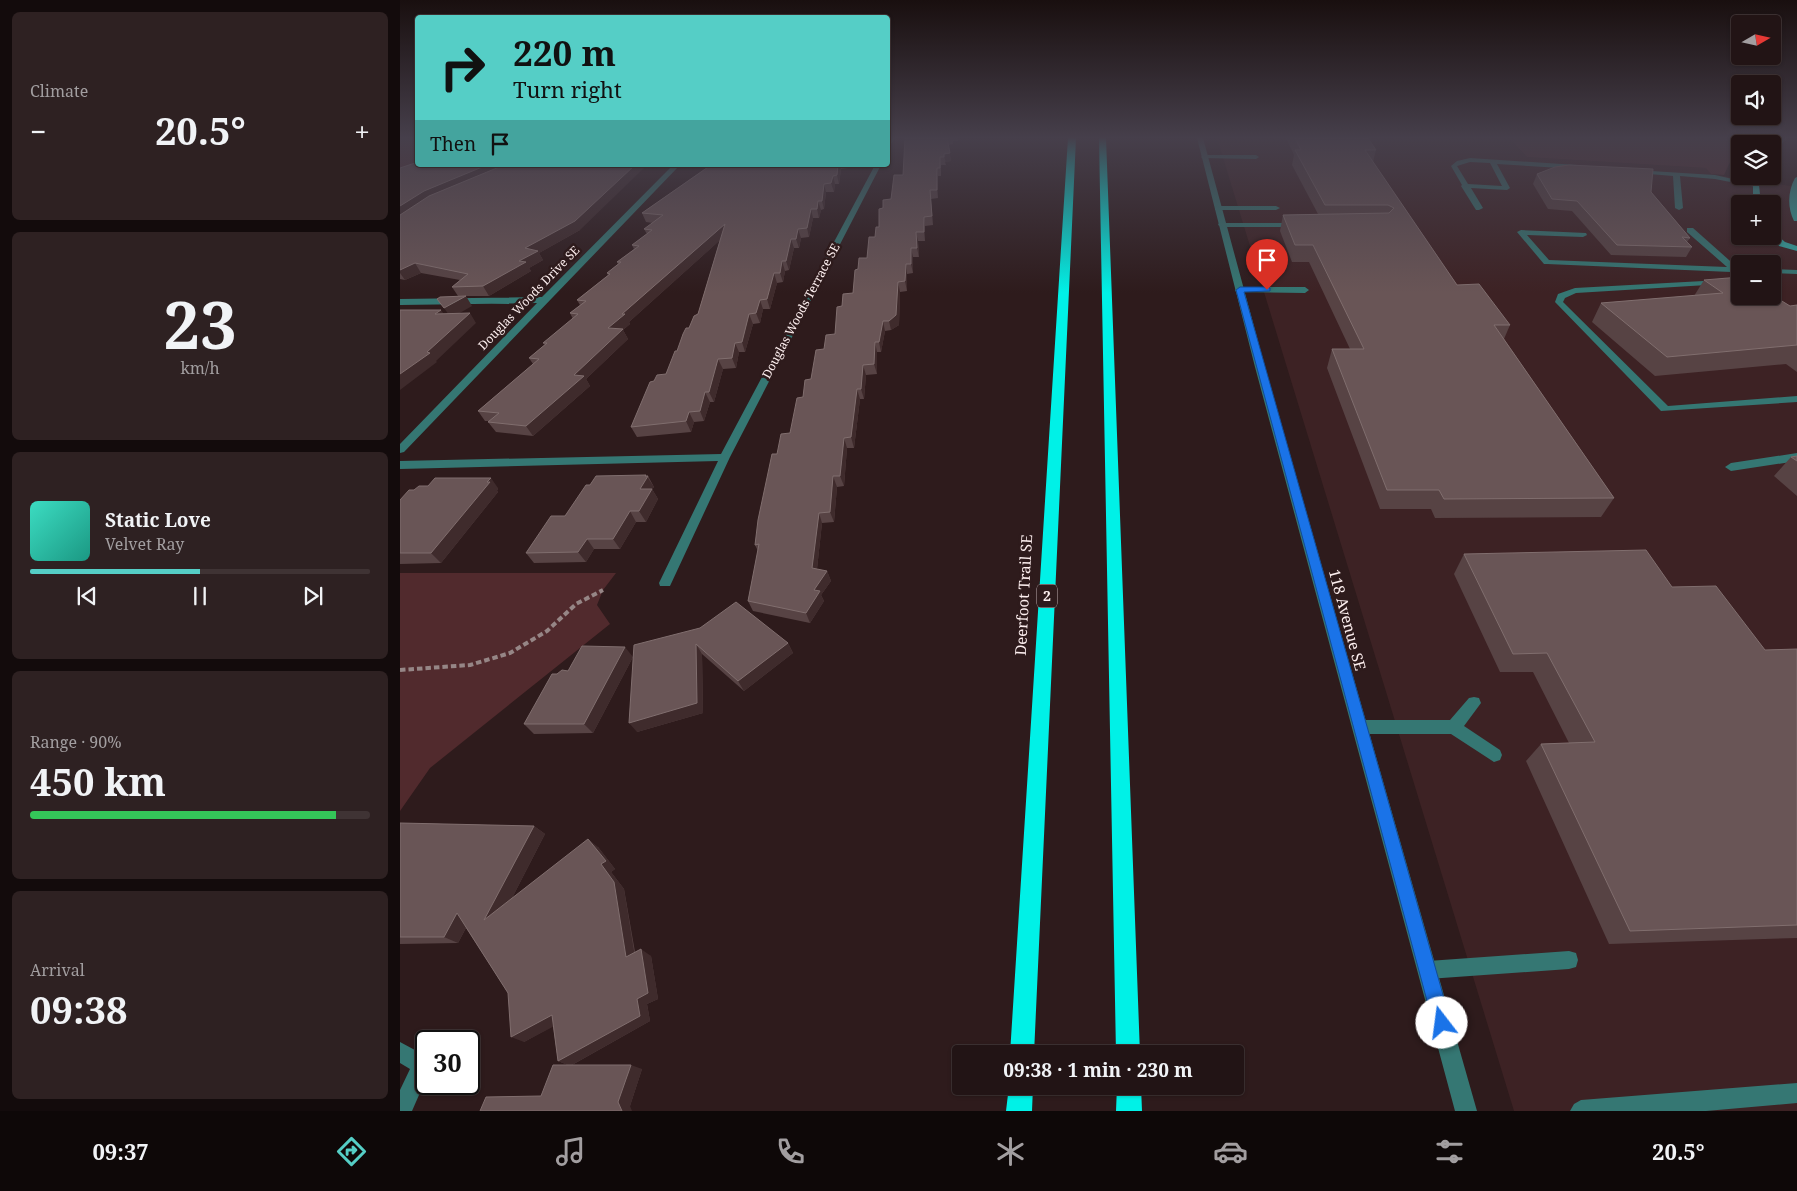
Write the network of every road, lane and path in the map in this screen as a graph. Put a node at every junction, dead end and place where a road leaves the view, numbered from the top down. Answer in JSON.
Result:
{"nodes":[{"id":1,"x":653,"y":190,"type":"edge"},
{"id":2,"x":865,"y":190,"type":"edge"},
{"id":3,"x":1069,"y":190,"type":"edge"},
{"id":4,"x":1103,"y":190,"type":"edge"},
{"id":5,"x":1213,"y":190,"type":"edge"},
{"id":6,"x":1467,"y":190,"type":"edge"},
{"id":7,"x":1677,"y":190,"type":"edge"},
{"id":8,"x":1794,"y":190,"type":"edge"},
{"id":9,"x":1218,"y":208,"type":"junction"},
{"id":10,"x":1276,"y":208,"type":"dead end"},
{"id":11,"x":1479,"y":208,"type":"dead end"},
{"id":12,"x":1679,"y":208,"type":"dead end"},
{"id":13,"x":1797,"y":219,"type":"edge"},
{"id":14,"x":1222,"y":224,"type":"junction"},
{"id":15,"x":1305,"y":225,"type":"edge"},
{"id":16,"x":1690,"y":230,"type":"dead end"},
{"id":17,"x":1583,"y":235,"type":"dead end"},
{"id":18,"x":1781,"y":243,"type":"edge"},
{"id":19,"x":1797,"y":249,"type":"edge"},
{"id":20,"x":1731,"y":266,"type":"edge"},
{"id":21,"x":1781,"y":271,"type":"edge"},
{"id":22,"x":1731,"y":272,"type":"edge"},
{"id":23,"x":1797,"y":272,"type":"edge"},
{"id":24,"x":1731,"y":282,"type":"edge"},
{"id":25,"x":1240,"y":290,"type":"junction"},
{"id":26,"x":1305,"y":290,"type":"dead end"},
{"id":27,"x":544,"y":300,"type":"junction"},
{"id":28,"x":400,"y":302,"type":"edge"},
{"id":29,"x":1797,"y":399,"type":"edge"},
{"id":30,"x":400,"y":450,"type":"edge"},
{"id":31,"x":725,"y":457,"type":"junction"},
{"id":32,"x":1797,"y":457,"type":"edge"},
{"id":33,"x":400,"y":465,"type":"edge"},
{"id":34,"x":1731,"y":467,"type":"dead end"},
{"id":35,"x":665,"y":583,"type":"dead end"},
{"id":36,"x":603,"y":590,"type":"dead end"},
{"id":37,"x":400,"y":670,"type":"edge"},
{"id":38,"x":1474,"y":703,"type":"dead end"},
{"id":39,"x":1360,"y":727,"type":"junction"},
{"id":40,"x":1454,"y":727,"type":"junction"},
{"id":41,"x":1494,"y":755,"type":"dead end"},
{"id":42,"x":1569,"y":960,"type":"dead end"},
{"id":43,"x":1428,"y":970,"type":"junction"},
{"id":44,"x":1022,"y":1045,"type":"edge"},
{"id":45,"x":1128,"y":1045,"type":"edge"},
{"id":46,"x":400,"y":1052,"type":"edge"},
{"id":47,"x":1797,"y":1093,"type":"edge"},
{"id":48,"x":1020,"y":1095,"type":"edge"},
{"id":49,"x":1129,"y":1095,"type":"edge"},
{"id":50,"x":1634,"y":1109,"type":"edge"},
{"id":51,"x":401,"y":1111,"type":"edge"},
{"id":52,"x":1019,"y":1111,"type":"edge"},
{"id":53,"x":1129,"y":1111,"type":"edge"},
{"id":54,"x":1466,"y":1111,"type":"edge"},
{"id":55,"x":1581,"y":1111,"type":"edge"}],
"edges":[{"from":1,"to":27,"type":"street","name":"Douglas Woods Drive SE"},
{"from":2,"to":31,"type":"street","name":"Douglas Woods Terrace SE"},
{"from":3,"to":44,"type":"highway","name":"Deerfoot Trail SE","number":"2"},
{"from":4,"to":45,"type":"highway"},
{"from":5,"to":9,"type":"street","name":"118 Avenue SE"},
{"from":6,"to":11,"type":"street"},
{"from":7,"to":12,"type":"street"},
{"from":8,"to":13,"type":"main road"},
{"from":9,"to":10,"type":"street"},
{"from":9,"to":14,"type":"street","name":"118 Avenue SE"},
{"from":14,"to":15,"type":"street"},
{"from":14,"to":25,"type":"street","name":"118 Avenue SE"},
{"from":16,"to":20,"type":"street"},
{"from":17,"to":22,"type":"street"},
{"from":18,"to":19,"type":"main road"},
{"from":21,"to":23,"type":"street"},
{"from":24,"to":29,"type":"street"},
{"from":25,"to":26,"type":"street"},
{"from":25,"to":39,"type":"street","name":"118 Avenue SE"},
{"from":27,"to":28,"type":"street"},
{"from":27,"to":30,"type":"street","name":"Douglas Woods Drive SE"},
{"from":31,"to":33,"type":"street"},
{"from":31,"to":35,"type":"street","name":"Douglas Woods Terrace SE"},
{"from":32,"to":34,"type":"street"},
{"from":36,"to":37,"type":"path"},
{"from":38,"to":40,"type":"street"},
{"from":39,"to":40,"type":"street"},
{"from":39,"to":43,"type":"street","name":"118 Avenue SE"},
{"from":40,"to":41,"type":"street"},
{"from":42,"to":43,"type":"street"},
{"from":43,"to":54,"type":"street","name":"118 Avenue SE"},
{"from":46,"to":51,"type":"street"},
{"from":47,"to":50,"type":"street"},
{"from":48,"to":52,"type":"highway"},
{"from":49,"to":53,"type":"highway"},
{"from":50,"to":55,"type":"street"}]}
